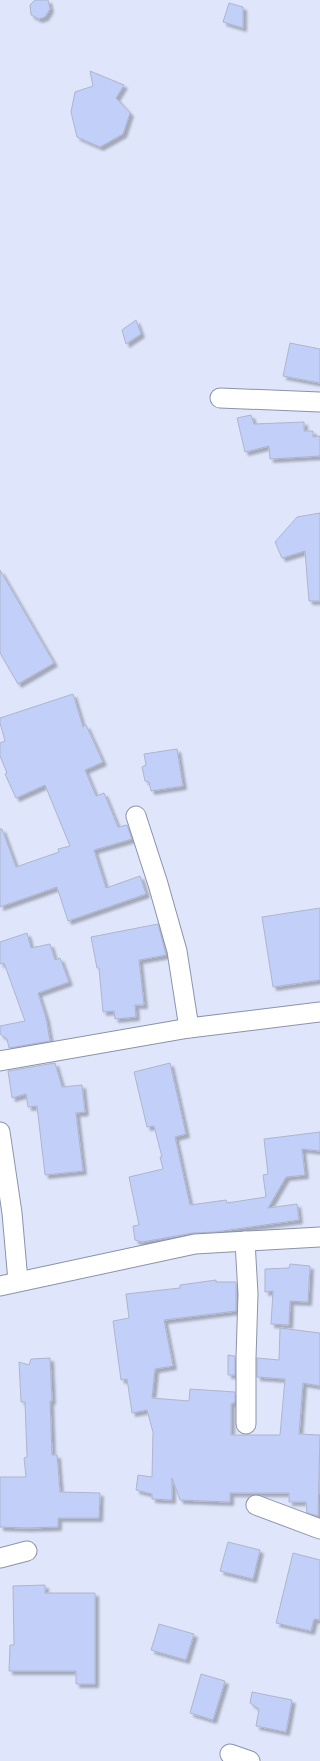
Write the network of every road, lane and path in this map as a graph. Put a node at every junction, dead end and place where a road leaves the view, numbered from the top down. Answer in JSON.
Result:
{"nodes":[{"id":1,"x":220,"y":398,"type":"dead end"},
{"id":2,"x":320,"y":402,"type":"edge"},
{"id":3,"x":136,"y":816,"type":"dead end"},
{"id":4,"x":320,"y":1012,"type":"edge"},
{"id":5,"x":189,"y":1028,"type":"junction"},
{"id":6,"x":0,"y":1061,"type":"edge"},
{"id":7,"x":0,"y":1132,"type":"edge"},
{"id":8,"x":320,"y":1237,"type":"edge"},
{"id":9,"x":246,"y":1241,"type":"junction"},
{"id":10,"x":9,"y":1284,"type":"edge"},
{"id":11,"x":246,"y":1424,"type":"dead end"},
{"id":12,"x":256,"y":1506,"type":"dead end"},
{"id":13,"x":320,"y":1529,"type":"edge"},
{"id":14,"x":27,"y":1551,"type":"dead end"},
{"id":15,"x":0,"y":1558,"type":"edge"},
{"id":16,"x":230,"y":1754,"type":"dead end"},
{"id":17,"x":250,"y":1761,"type":"edge"}],
"edges":[{"from":1,"to":2,"type":"street"},
{"from":3,"to":5,"type":"street"},
{"from":4,"to":5,"type":"street"},
{"from":5,"to":6,"type":"street"},
{"from":7,"to":10,"type":"street"},
{"from":8,"to":9,"type":"street"},
{"from":9,"to":10,"type":"street"},
{"from":9,"to":11,"type":"street"},
{"from":12,"to":13,"type":"street"},
{"from":14,"to":15,"type":"street"},
{"from":16,"to":17,"type":"street"}]}
